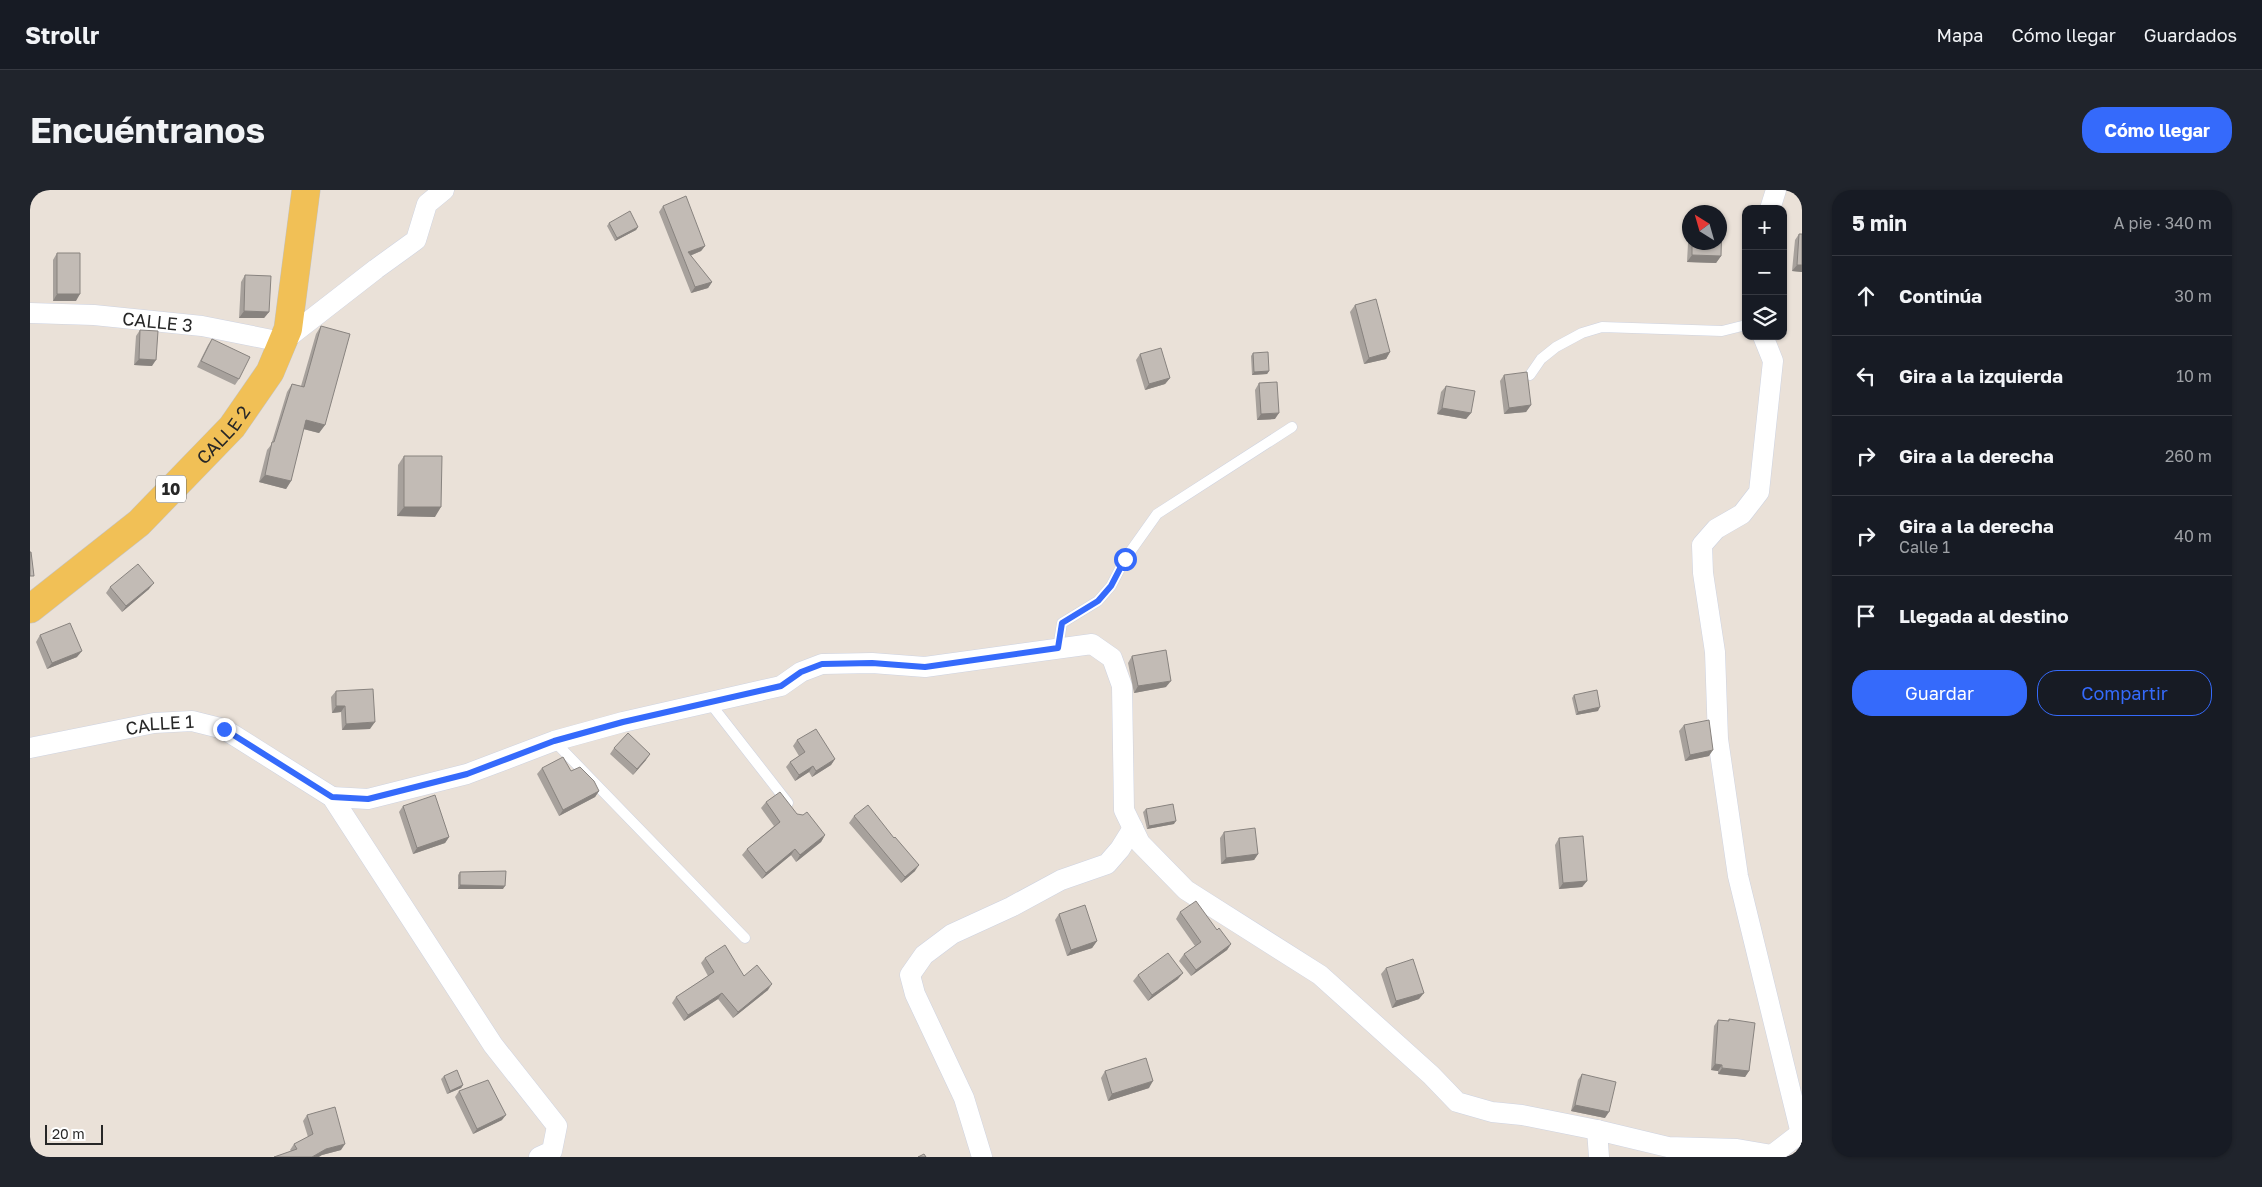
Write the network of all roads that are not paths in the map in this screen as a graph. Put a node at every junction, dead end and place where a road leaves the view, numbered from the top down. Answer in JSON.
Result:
{"nodes":[{"id":1,"x":306,"y":190,"type":"edge"},
{"id":2,"x":444,"y":190,"type":"edge"},
{"id":3,"x":1776,"y":190,"type":"edge"},
{"id":4,"x":1771,"y":205,"type":"edge"},
{"id":5,"x":30,"y":313,"type":"edge"},
{"id":6,"x":1742,"y":326,"type":"edge"},
{"id":7,"x":1765,"y":340,"type":"edge"},
{"id":8,"x":282,"y":342,"type":"junction"},
{"id":9,"x":1530,"y":375,"type":"dead end"},
{"id":10,"x":1292,"y":427,"type":"dead end"},
{"id":11,"x":30,"y":609,"type":"edge"},
{"id":12,"x":1058,"y":648,"type":"junction"},
{"id":13,"x":710,"y":703,"type":"junction"},
{"id":14,"x":554,"y":741,"type":"junction"},
{"id":15,"x":30,"y":748,"type":"edge"},
{"id":16,"x":332,"y":797,"type":"junction"},
{"id":17,"x":796,"y":814,"type":"edge"},
{"id":18,"x":1132,"y":828,"type":"junction"},
{"id":19,"x":745,"y":938,"type":"dead end"},
{"id":20,"x":1597,"y":1130,"type":"junction"},
{"id":21,"x":1801,"y":1133,"type":"edge"},
{"id":22,"x":1772,"y":1156,"type":"edge"},
{"id":23,"x":539,"y":1157,"type":"edge"},
{"id":24,"x":982,"y":1157,"type":"edge"},
{"id":25,"x":1599,"y":1157,"type":"edge"}],
"edges":[{"from":1,"to":8,"type":"main road","number":"10"},
{"from":2,"to":8,"type":"street"},
{"from":3,"to":4,"type":"street"},
{"from":5,"to":8,"type":"street","name":"CALLE 3"},
{"from":6,"to":9,"type":"lane"},
{"from":7,"to":21,"type":"street"},
{"from":8,"to":11,"type":"main road","name":"CALLE 2","number":"10"},
{"from":10,"to":12,"type":"lane"},
{"from":12,"to":13,"type":"street"},
{"from":12,"to":18,"type":"street"},
{"from":13,"to":14,"type":"street"},
{"from":13,"to":17,"type":"lane"},
{"from":14,"to":16,"type":"street"},
{"from":14,"to":19,"type":"lane"},
{"from":15,"to":16,"type":"street","name":"CALLE 1"},
{"from":16,"to":23,"type":"street"},
{"from":18,"to":20,"type":"street"},
{"from":18,"to":24,"type":"street"},
{"from":20,"to":22,"type":"street"},
{"from":20,"to":25,"type":"street"},
{"from":21,"to":22,"type":"street"}]}
